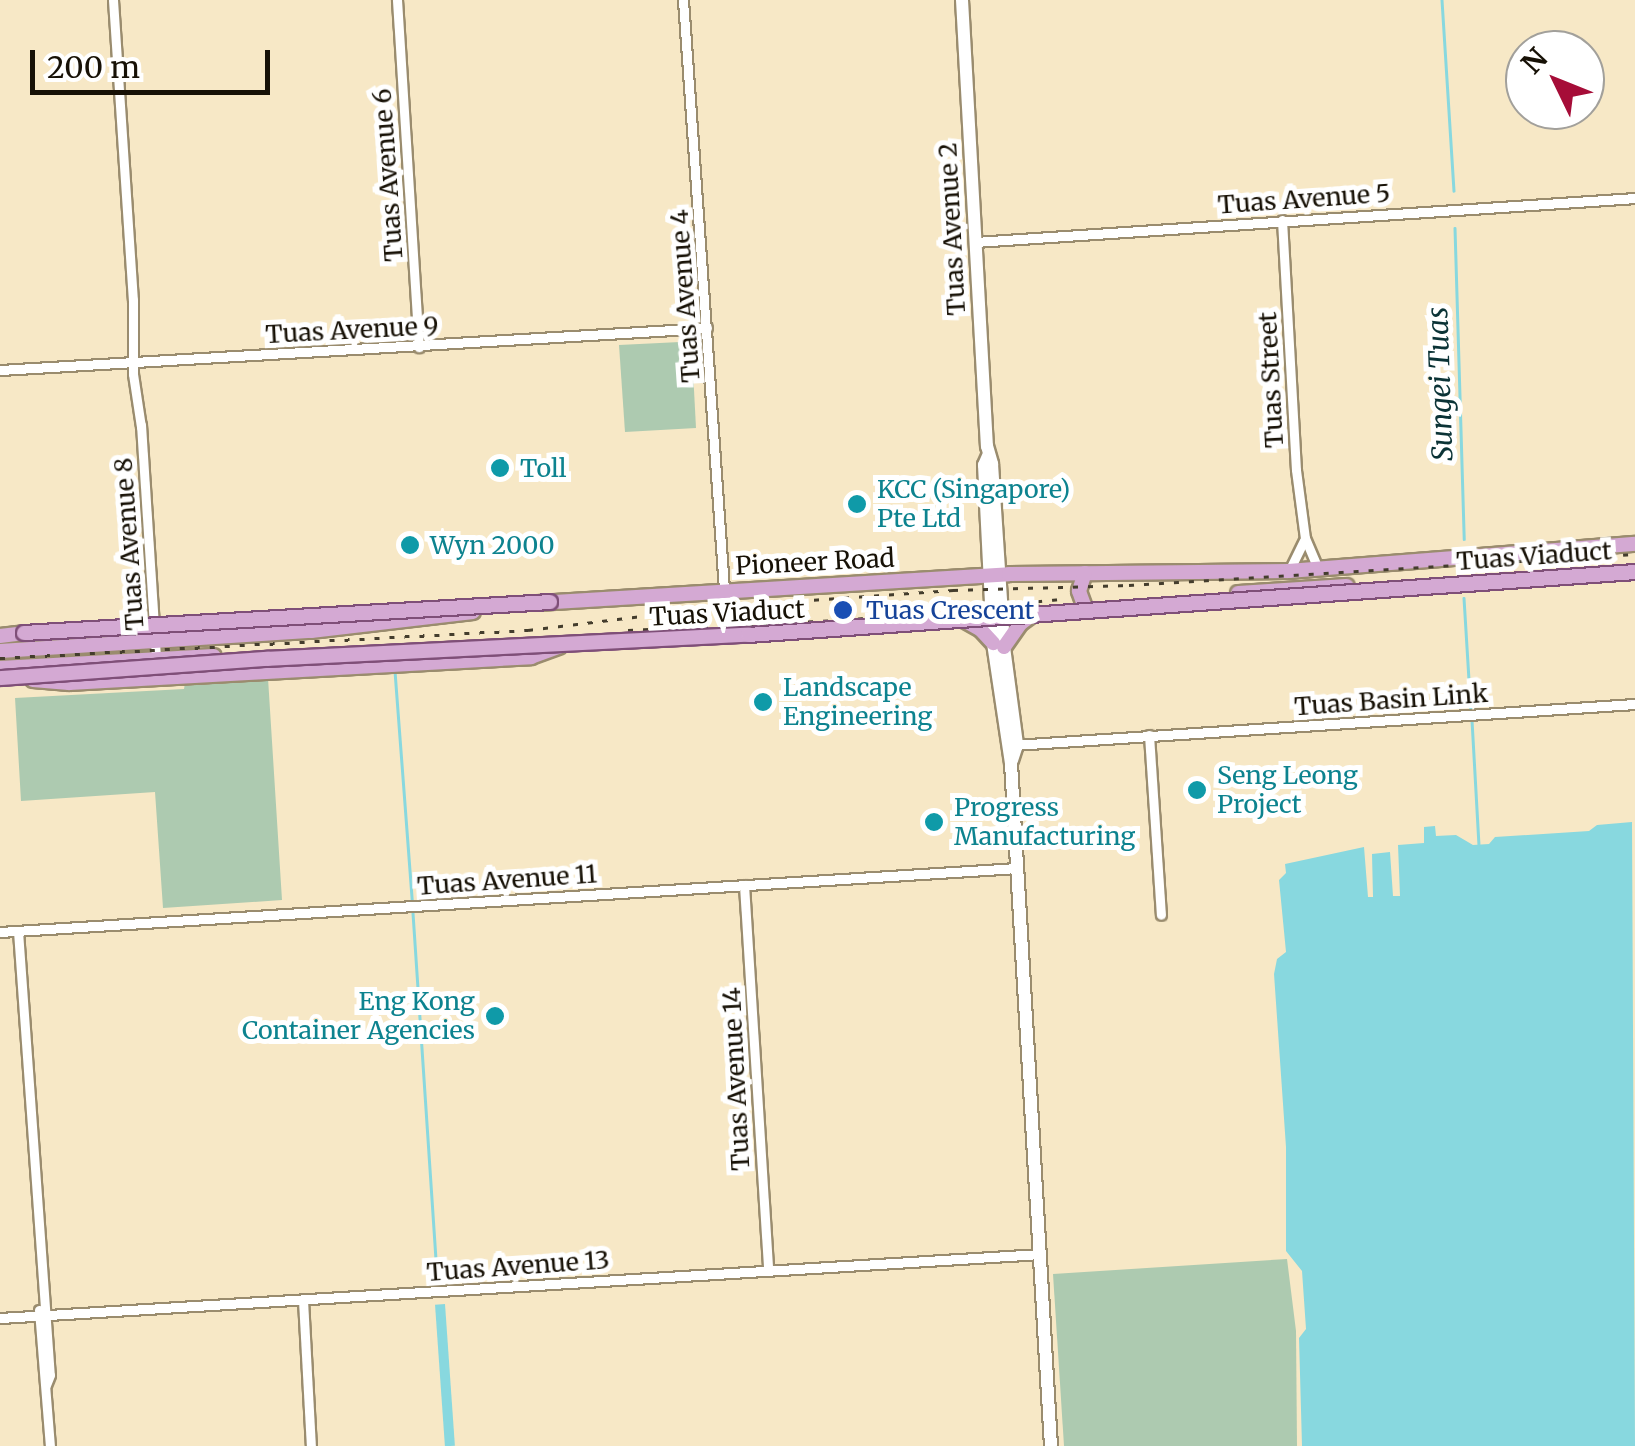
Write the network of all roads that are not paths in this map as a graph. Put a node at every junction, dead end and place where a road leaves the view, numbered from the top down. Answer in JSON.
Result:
{"nodes":[{"id":1,"x":113,"y":0,"type":"edge"},
{"id":2,"x":396,"y":0,"type":"edge"},
{"id":3,"x":683,"y":0,"type":"edge"},
{"id":4,"x":962,"y":0,"type":"edge"},
{"id":5,"x":1635,"y":198,"type":"edge"},
{"id":6,"x":1282,"y":220,"type":"junction"},
{"id":7,"x":975,"y":242,"type":"junction"},
{"id":8,"x":707,"y":328,"type":"junction"},
{"id":9,"x":419,"y":346,"type":"junction"},
{"id":10,"x":135,"y":362,"type":"junction"},
{"id":11,"x":0,"y":370,"type":"edge"},
{"id":12,"x":1305,"y":538,"type":"junction"},
{"id":13,"x":1635,"y":544,"type":"edge"},
{"id":14,"x":1318,"y":568,"type":"junction"},
{"id":15,"x":1289,"y":570,"type":"junction"},
{"id":16,"x":1635,"y":570,"type":"edge"},
{"id":17,"x":1085,"y":573,"type":"junction"},
{"id":18,"x":995,"y":575,"type":"junction"},
{"id":19,"x":724,"y":590,"type":"junction"},
{"id":20,"x":550,"y":602,"type":"junction"},
{"id":21,"x":1084,"y":606,"type":"junction"},
{"id":22,"x":1039,"y":610,"type":"junction"},
{"id":23,"x":997,"y":613,"type":"junction"},
{"id":24,"x":957,"y":616,"type":"junction"},
{"id":25,"x":0,"y":636,"type":"edge"},
{"id":26,"x":155,"y":641,"type":"junction"},
{"id":27,"x":564,"y":645,"type":"junction"},
{"id":28,"x":999,"y":645,"type":"junction"},
{"id":29,"x":0,"y":651,"type":"edge"},
{"id":30,"x":156,"y":660,"type":"junction"},
{"id":31,"x":0,"y":668,"type":"edge"},
{"id":32,"x":0,"y":677,"type":"edge"},
{"id":33,"x":1635,"y":704,"type":"edge"},
{"id":34,"x":1150,"y":735,"type":"junction"},
{"id":35,"x":1011,"y":745,"type":"junction"},
{"id":36,"x":1016,"y":868,"type":"junction"},
{"id":37,"x":744,"y":885,"type":"junction"},
{"id":38,"x":1161,"y":915,"type":"dead end"},
{"id":39,"x":18,"y":931,"type":"junction"},
{"id":40,"x":0,"y":932,"type":"edge"},
{"id":41,"x":1039,"y":1254,"type":"junction"},
{"id":42,"x":768,"y":1270,"type":"junction"},
{"id":43,"x":303,"y":1300,"type":"junction"},
{"id":44,"x":42,"y":1316,"type":"junction"},
{"id":45,"x":0,"y":1318,"type":"edge"},
{"id":46,"x":50,"y":1446,"type":"edge"},
{"id":47,"x":311,"y":1446,"type":"edge"},
{"id":48,"x":1051,"y":1446,"type":"edge"}],
"edges":[{"from":1,"to":10,"type":"street","name":"Tuas Avenue 8"},
{"from":2,"to":9,"type":"street","name":"Tuas Avenue 6"},
{"from":3,"to":8,"type":"street","name":"Tuas Avenue 4"},
{"from":4,"to":7,"type":"street","name":"Tuas Avenue 2"},
{"from":5,"to":6,"type":"street","name":"Tuas Avenue 5"},
{"from":6,"to":7,"type":"street","name":"Tuas Avenue 5"},
{"from":6,"to":12,"type":"street","name":"Tuas Street"},
{"from":7,"to":18,"type":"street","name":"Tuas Avenue 2"},
{"from":8,"to":9,"type":"street","name":"Tuas Avenue 9"},
{"from":8,"to":19,"type":"street","name":"Tuas Avenue 4"},
{"from":9,"to":10,"type":"street","name":"Tuas Avenue 9"},
{"from":10,"to":11,"type":"street","name":"Tuas Avenue 9"},
{"from":10,"to":26,"type":"street","name":"Tuas Avenue 8"},
{"from":12,"to":14,"type":"street","name":"Tuas Street"},
{"from":12,"to":15,"type":"street"},
{"from":13,"to":14,"type":"main road","name":"Pioneer Road"},
{"from":14,"to":15,"type":"main road","name":"Pioneer Road"},
{"from":15,"to":17,"type":"main road","name":"Pioneer Road"},
{"from":16,"to":21,"type":"main road"},
{"from":16,"to":27,"type":"main road","name":"Tuas Viaduct","bridge":true},
{"from":17,"to":18,"type":"main road","name":"Pioneer Road"},
{"from":17,"to":21,"type":"main road"},
{"from":18,"to":19,"type":"main road","name":"Pioneer Road"},
{"from":18,"to":23,"type":"street"},
{"from":19,"to":20,"type":"main road","name":"Pioneer Road"},
{"from":20,"to":25,"type":"main road","bridge":true},
{"from":20,"to":26,"type":"main road","name":"Pioneer Road"},
{"from":21,"to":22,"type":"main road"},
{"from":22,"to":23,"type":"main road"},
{"from":22,"to":28,"type":"main road"},
{"from":23,"to":24,"type":"main road"},
{"from":23,"to":28,"type":"street"},
{"from":24,"to":28,"type":"main road"},
{"from":24,"to":30,"type":"main road"},
{"from":26,"to":29,"type":"main road","name":"Pioneer Road"},
{"from":26,"to":30,"type":"street","name":"Tuas Avenue 8"},
{"from":27,"to":32,"type":"main road","name":"Tuas Viaduct","bridge":true},
{"from":27,"to":32,"type":"main road"},
{"from":28,"to":35,"type":"street"},
{"from":30,"to":31,"type":"main road"},
{"from":33,"to":34,"type":"street","name":"Tuas Basin Link"},
{"from":34,"to":35,"type":"street","name":"Tuas Basin Link"},
{"from":34,"to":38,"type":"street"},
{"from":35,"to":36,"type":"street"},
{"from":36,"to":37,"type":"street","name":"Tuas Avenue 11"},
{"from":36,"to":41,"type":"street"},
{"from":37,"to":39,"type":"street","name":"Tuas Avenue 11"},
{"from":37,"to":42,"type":"street","name":"Tuas Avenue 14"},
{"from":39,"to":40,"type":"street","name":"Tuas Avenue 11"},
{"from":39,"to":44,"type":"street"},
{"from":41,"to":42,"type":"street","name":"Tuas Avenue 13"},
{"from":41,"to":48,"type":"street"},
{"from":42,"to":43,"type":"street","name":"Tuas Avenue 13"},
{"from":43,"to":44,"type":"street","name":"Tuas Avenue 13"},
{"from":43,"to":47,"type":"street"},
{"from":44,"to":45,"type":"street","name":"Tuas Avenue 13"},
{"from":44,"to":46,"type":"street"}]}
